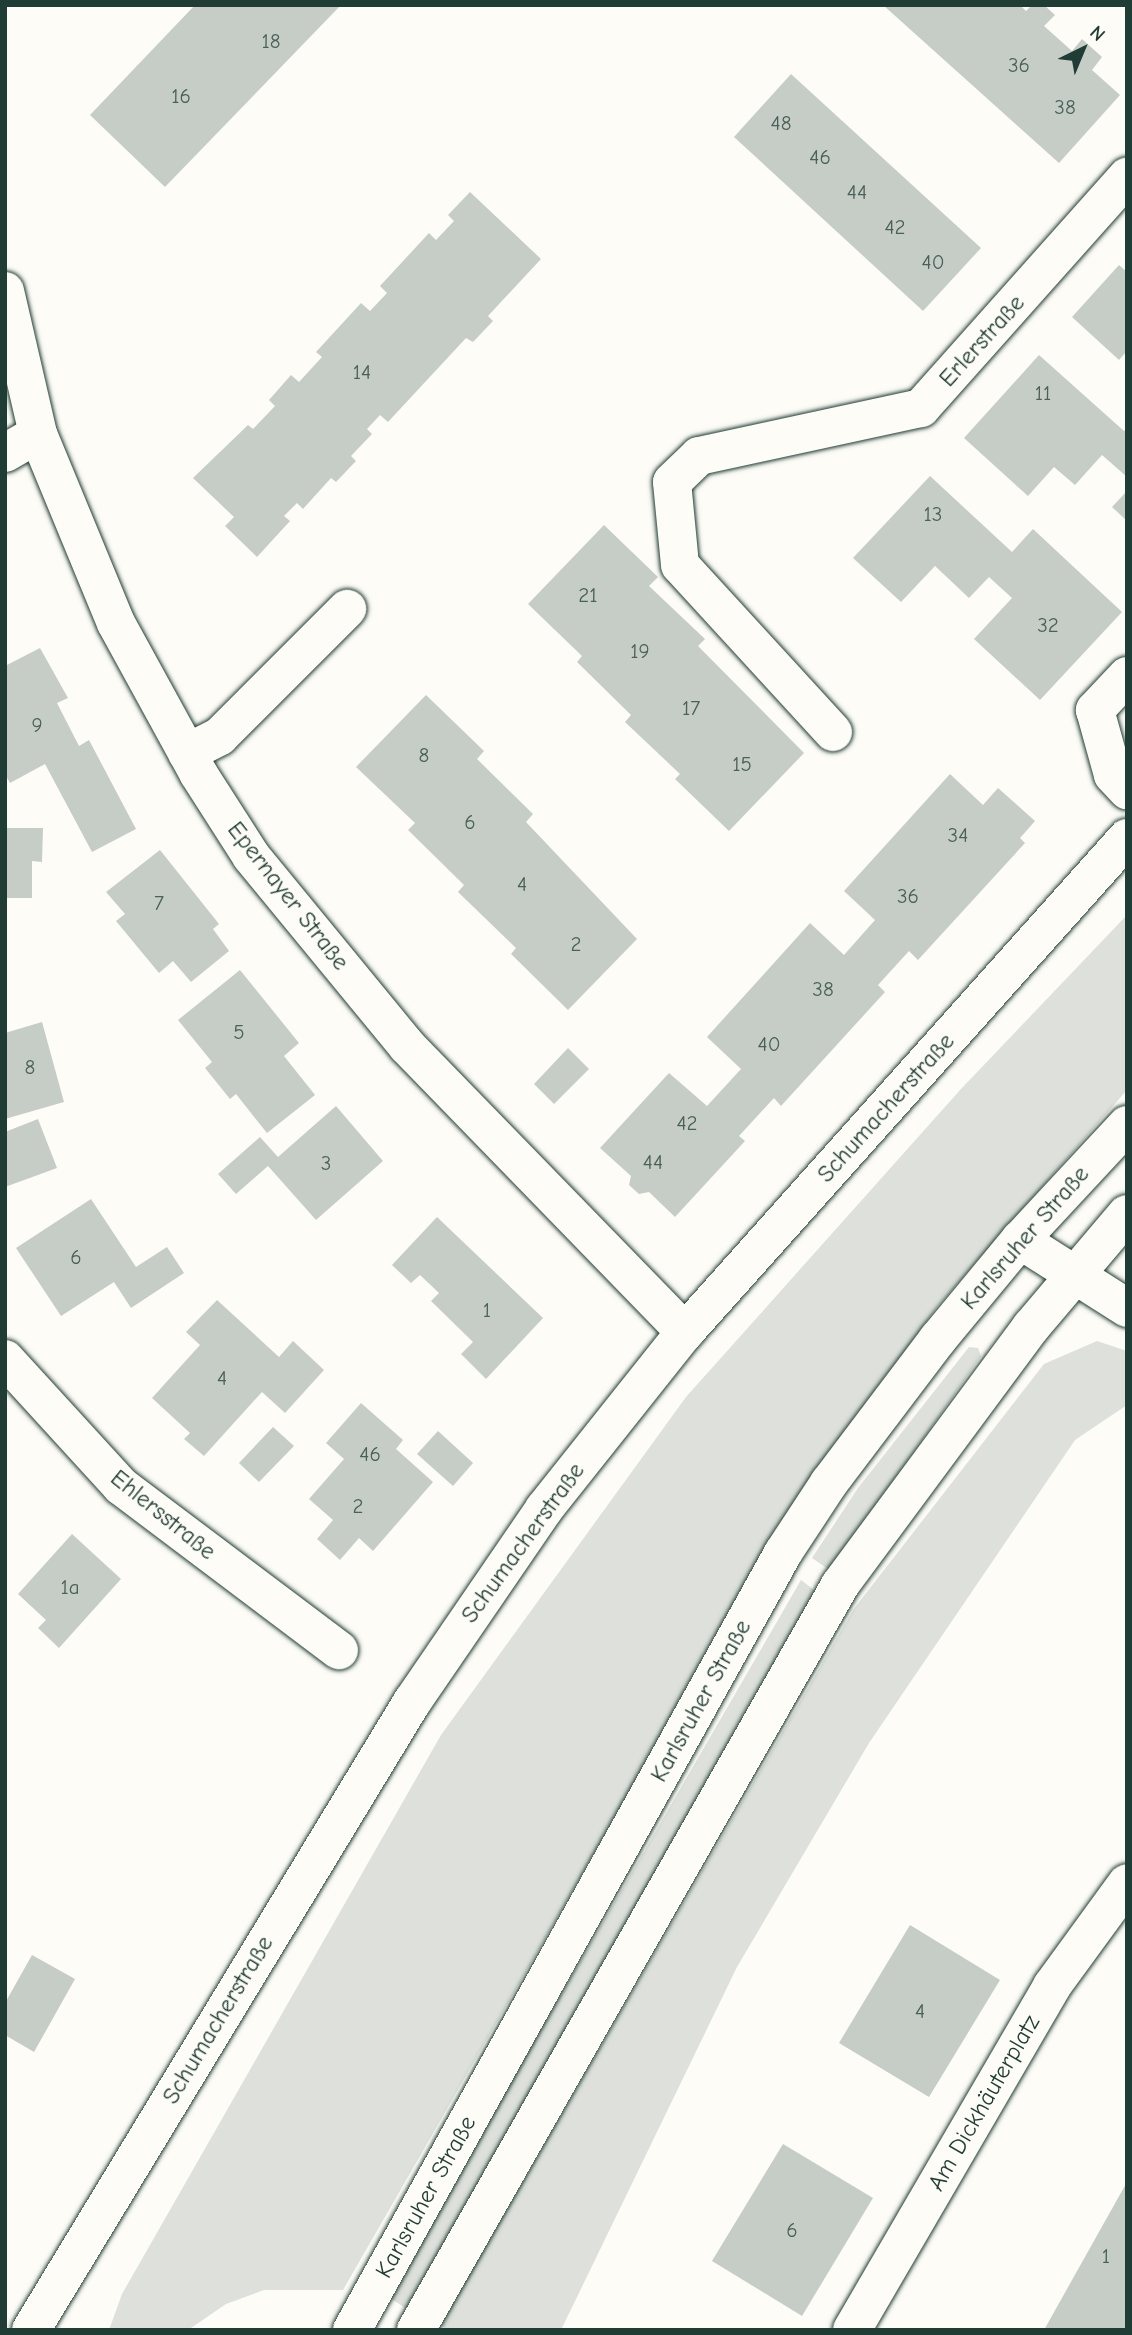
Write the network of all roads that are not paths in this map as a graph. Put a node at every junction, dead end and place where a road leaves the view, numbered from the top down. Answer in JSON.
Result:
{"nodes":[{"id":1,"x":1127,"y":177,"type":"edge"},
{"id":2,"x":5,"y":291,"type":"edge"},
{"id":3,"x":38,"y":434,"type":"junction"},
{"id":4,"x":5,"y":453,"type":"edge"},
{"id":5,"x":347,"y":609,"type":"dead end"},
{"id":6,"x":1127,"y":676,"type":"edge"},
{"id":7,"x":833,"y":732,"type":"dead end"},
{"id":8,"x":187,"y":753,"type":"junction"},
{"id":9,"x":1127,"y":790,"type":"edge"},
{"id":10,"x":1127,"y":838,"type":"edge"},
{"id":11,"x":1127,"y":1125,"type":"edge"},
{"id":12,"x":1127,"y":1214,"type":"edge"},
{"id":13,"x":1020,"y":1240,"type":"junction"},
{"id":14,"x":1074,"y":1274,"type":"junction"},
{"id":15,"x":1127,"y":1308,"type":"edge"},
{"id":16,"x":685,"y":1332,"type":"junction"},
{"id":17,"x":5,"y":1359,"type":"edge"},
{"id":18,"x":339,"y":1650,"type":"dead end"},
{"id":19,"x":1127,"y":1883,"type":"edge"},
{"id":20,"x":31,"y":2330,"type":"edge"},
{"id":21,"x":352,"y":2330,"type":"edge"},
{"id":22,"x":416,"y":2330,"type":"edge"},
{"id":23,"x":852,"y":2330,"type":"edge"}],
"edges":[{"from":1,"to":7,"type":"street","name":"Erlerstraße"},
{"from":2,"to":3,"type":"street","name":"Epernayer Straße"},
{"from":3,"to":4,"type":"street"},
{"from":3,"to":8,"type":"street","name":"Epernayer Straße"},
{"from":5,"to":8,"type":"street"},
{"from":6,"to":9,"type":"street"},
{"from":8,"to":16,"type":"street","name":"Epernayer Straße"},
{"from":10,"to":16,"type":"street","name":"Schumacherstraße"},
{"from":11,"to":13,"type":"street","name":"Karlsruher Straße"},
{"from":12,"to":14,"type":"street"},
{"from":13,"to":14,"type":"street"},
{"from":13,"to":21,"type":"street","name":"Karlsruher Straße"},
{"from":14,"to":15,"type":"street"},
{"from":14,"to":22,"type":"street"},
{"from":16,"to":20,"type":"street","name":"Schumacherstraße"},
{"from":17,"to":18,"type":"street","name":"Ehlersstraße"},
{"from":19,"to":23,"type":"street","name":"Am Dickhäuterplatz"}]}
